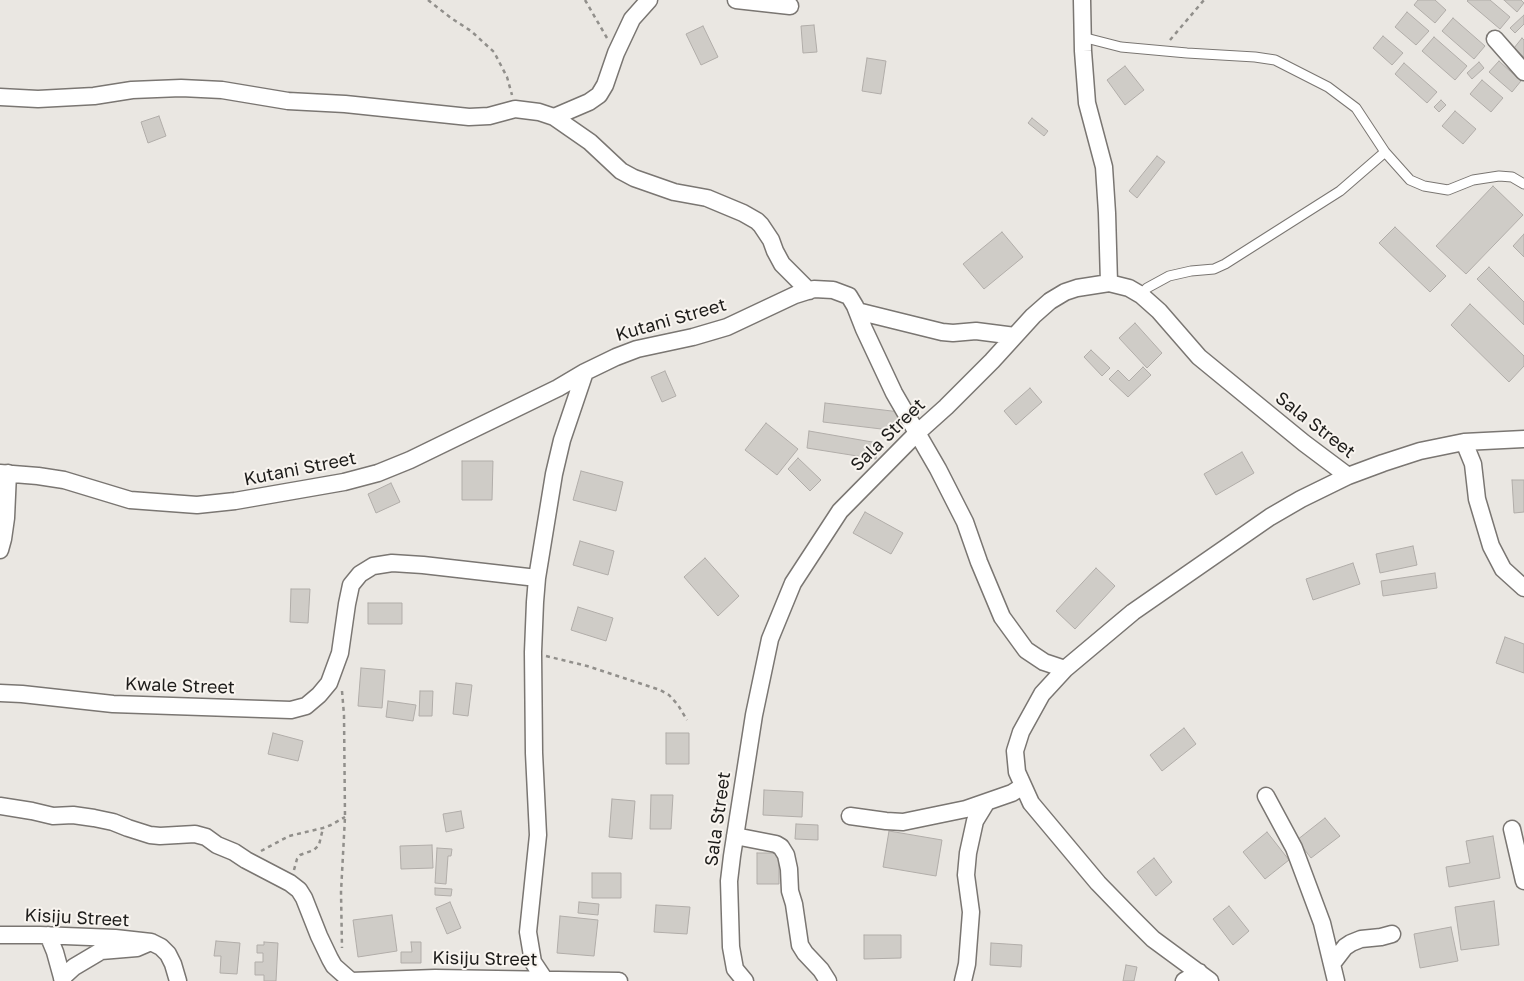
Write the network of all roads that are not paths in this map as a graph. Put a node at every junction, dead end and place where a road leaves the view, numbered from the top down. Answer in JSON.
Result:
{"nodes":[{"id":1,"x":649,"y":0,"type":"edge"},
{"id":2,"x":736,"y":0,"type":"edge"},
{"id":3,"x":1082,"y":0,"type":"edge"},
{"id":4,"x":790,"y":6,"type":"dead end"},
{"id":5,"x":1082,"y":37,"type":"junction"},
{"id":6,"x":1495,"y":39,"type":"dead end"},
{"id":7,"x":1524,"y":72,"type":"edge"},
{"id":8,"x":0,"y":97,"type":"edge"},
{"id":9,"x":554,"y":117,"type":"junction"},
{"id":10,"x":1386,"y":152,"type":"junction"},
{"id":11,"x":1524,"y":184,"type":"edge"},
{"id":12,"x":1108,"y":284,"type":"junction"},
{"id":13,"x":808,"y":291,"type":"junction"},
{"id":14,"x":1141,"y":295,"type":"junction"},
{"id":15,"x":857,"y":311,"type":"junction"},
{"id":16,"x":1015,"y":336,"type":"junction"},
{"id":17,"x":585,"y":372,"type":"junction"},
{"id":18,"x":917,"y":434,"type":"junction"},
{"id":19,"x":1524,"y":439,"type":"edge"},
{"id":20,"x":1464,"y":442,"type":"junction"},
{"id":21,"x":4,"y":473,"type":"edge"},
{"id":22,"x":1348,"y":476,"type":"junction"},
{"id":23,"x":0,"y":550,"type":"edge"},
{"id":24,"x":537,"y":578,"type":"junction"},
{"id":25,"x":1524,"y":588,"type":"edge"},
{"id":26,"x":1065,"y":669,"type":"junction"},
{"id":27,"x":0,"y":694,"type":"edge"},
{"id":28,"x":1023,"y":786,"type":"junction"},
{"id":29,"x":1266,"y":796,"type":"dead end"},
{"id":30,"x":986,"y":803,"type":"junction"},
{"id":31,"x":0,"y":806,"type":"edge"},
{"id":32,"x":850,"y":816,"type":"dead end"},
{"id":33,"x":1512,"y":829,"type":"dead end"},
{"id":34,"x":736,"y":836,"type":"junction"},
{"id":35,"x":1524,"y":880,"type":"edge"},
{"id":36,"x":1392,"y":934,"type":"dead end"},
{"id":37,"x":0,"y":935,"type":"edge"},
{"id":38,"x":48,"y":935,"type":"junction"},
{"id":39,"x":151,"y":942,"type":"junction"},
{"id":40,"x":1332,"y":964,"type":"junction"},
{"id":41,"x":1205,"y":977,"type":"edge"},
{"id":42,"x":348,"y":979,"type":"edge"},
{"id":43,"x":435,"y":979,"type":"edge"},
{"id":44,"x":63,"y":980,"type":"edge"},
{"id":45,"x":545,"y":980,"type":"junction"},
{"id":46,"x":178,"y":981,"type":"edge"},
{"id":47,"x":607,"y":981,"type":"edge"},
{"id":48,"x":618,"y":981,"type":"edge"},
{"id":49,"x":745,"y":981,"type":"edge"},
{"id":50,"x":828,"y":981,"type":"edge"},
{"id":51,"x":963,"y":981,"type":"edge"},
{"id":52,"x":1184,"y":981,"type":"edge"},
{"id":53,"x":1336,"y":981,"type":"edge"}],
"edges":[{"from":1,"to":9,"type":"street"},
{"from":2,"to":4,"type":"street"},
{"from":3,"to":5,"type":"street"},
{"from":5,"to":10,"type":"lane"},
{"from":5,"to":12,"type":"street"},
{"from":6,"to":7,"type":"street"},
{"from":8,"to":9,"type":"street"},
{"from":9,"to":13,"type":"street"},
{"from":10,"to":11,"type":"lane"},
{"from":10,"to":14,"type":"lane"},
{"from":12,"to":14,"type":"street","name":"Sala Street"},
{"from":12,"to":16,"type":"street","name":"Sala Street"},
{"from":13,"to":15,"type":"street","name":"Kutani Street"},
{"from":13,"to":17,"type":"street","name":"Kutani Street"},
{"from":14,"to":22,"type":"street","name":"Sala Street"},
{"from":15,"to":16,"type":"street"},
{"from":15,"to":18,"type":"street","name":"Kutani Street"},
{"from":16,"to":18,"type":"street","name":"Sala Street"},
{"from":17,"to":21,"type":"street","name":"Kutani Street"},
{"from":17,"to":24,"type":"street"},
{"from":18,"to":26,"type":"street","name":"Kutani Street"},
{"from":18,"to":34,"type":"street","name":"Sala Street"},
{"from":19,"to":20,"type":"street"},
{"from":20,"to":22,"type":"street"},
{"from":20,"to":25,"type":"street"},
{"from":21,"to":23,"type":"street"},
{"from":22,"to":26,"type":"street"},
{"from":24,"to":27,"type":"street","name":"Kwale Street"},
{"from":24,"to":45,"type":"street"},
{"from":26,"to":28,"type":"street"},
{"from":28,"to":30,"type":"street"},
{"from":28,"to":41,"type":"street"},
{"from":29,"to":40,"type":"street"},
{"from":30,"to":32,"type":"street"},
{"from":30,"to":51,"type":"street"},
{"from":31,"to":42,"type":"street"},
{"from":33,"to":35,"type":"street"},
{"from":34,"to":49,"type":"street","name":"Sala Street"},
{"from":34,"to":50,"type":"street"},
{"from":36,"to":40,"type":"street"},
{"from":37,"to":38,"type":"street","name":"Kisiju Street"},
{"from":38,"to":39,"type":"street","name":"Kisiju Street"},
{"from":38,"to":44,"type":"street"},
{"from":39,"to":44,"type":"street"},
{"from":39,"to":46,"type":"street"},
{"from":40,"to":53,"type":"street"},
{"from":41,"to":52,"type":"street"},
{"from":42,"to":43,"type":"street","name":"Kisiju Street"},
{"from":43,"to":45,"type":"street","name":"Kisiju Street"},
{"from":45,"to":47,"type":"street","name":"Kisiju Street"},
{"from":47,"to":48,"type":"street","name":"Kisiju Street"}]}
